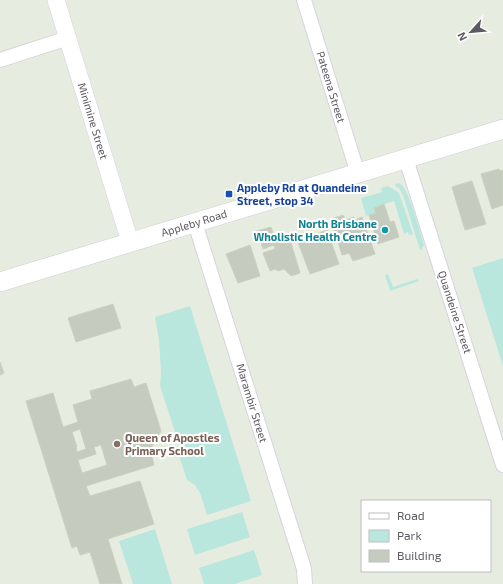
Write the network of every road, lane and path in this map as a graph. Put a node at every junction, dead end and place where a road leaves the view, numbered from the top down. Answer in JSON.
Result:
{"nodes":[{"id":1,"x":56,"y":0,"type":"edge"},
{"id":2,"x":304,"y":0,"type":"edge"},
{"id":3,"x":68,"y":38,"type":"junction"},
{"id":4,"x":0,"y":60,"type":"edge"},
{"id":5,"x":503,"y":129,"type":"edge"},
{"id":6,"x":406,"y":159,"type":"junction"},
{"id":7,"x":358,"y":174,"type":"junction"},
{"id":8,"x":195,"y":222,"type":"junction"},
{"id":9,"x":130,"y":242,"type":"junction"},
{"id":10,"x":0,"y":282,"type":"edge"},
{"id":11,"x":503,"y":465,"type":"edge"},
{"id":12,"x":305,"y":584,"type":"edge"}],
"edges":[{"from":1,"to":3,"type":"street","name":"Minimine Street"},
{"from":2,"to":7,"type":"street","name":"Pateena Street"},
{"from":3,"to":4,"type":"street"},
{"from":3,"to":9,"type":"street","name":"Minimine Street"},
{"from":5,"to":6,"type":"main road","name":"Appleby Road"},
{"from":6,"to":7,"type":"main road","name":"Appleby Road"},
{"from":6,"to":11,"type":"street","name":"Quandeine Street"},
{"from":7,"to":8,"type":"main road","name":"Appleby Road"},
{"from":8,"to":9,"type":"main road","name":"Appleby Road"},
{"from":8,"to":12,"type":"street","name":"Marambir Street"},
{"from":9,"to":10,"type":"main road","name":"Appleby Road"}]}
